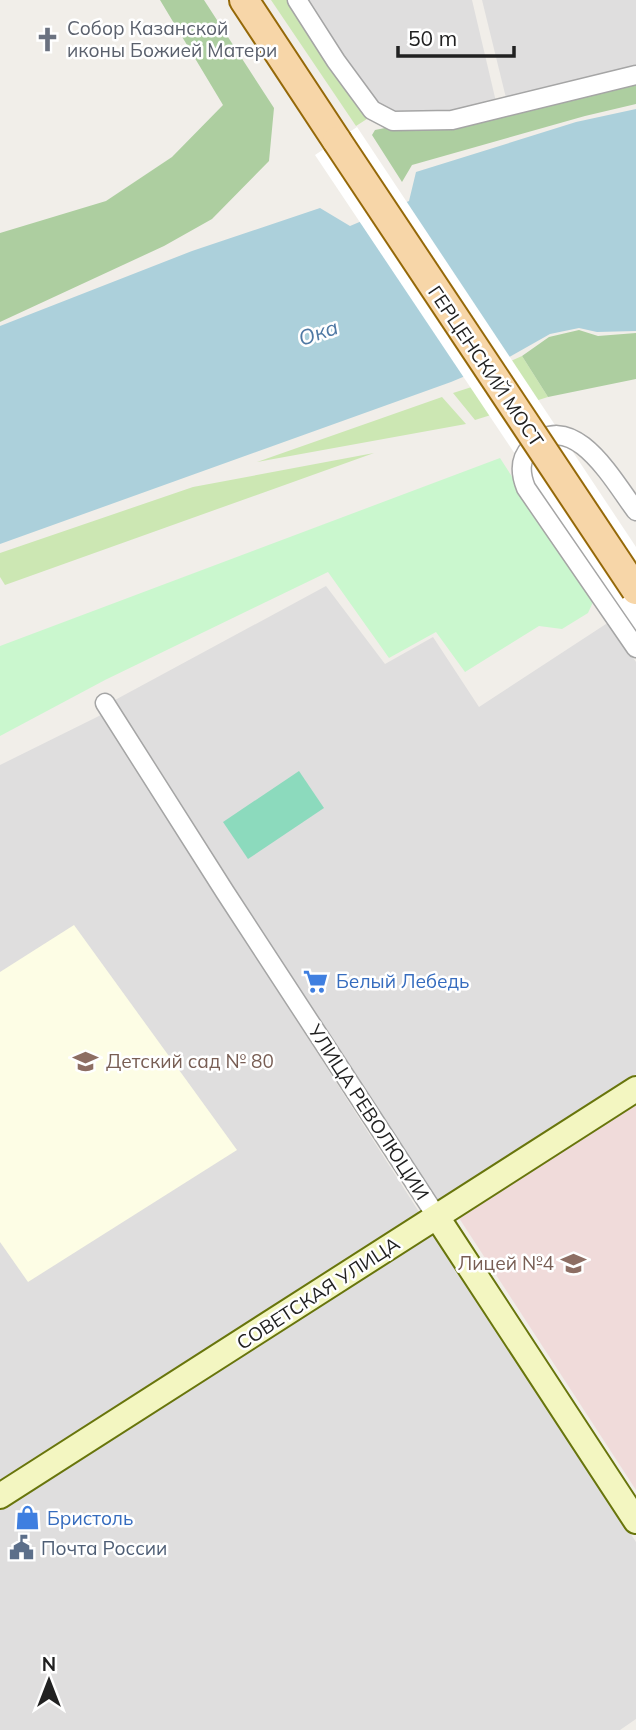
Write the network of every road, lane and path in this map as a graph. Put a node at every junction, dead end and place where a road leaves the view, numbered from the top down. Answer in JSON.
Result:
{"nodes":[{"id":1,"x":244,"y":0,"type":"edge"},
{"id":2,"x":297,"y":0,"type":"edge"},
{"id":3,"x":636,"y":75,"type":"edge"},
{"id":4,"x":636,"y":511,"type":"edge"},
{"id":5,"x":636,"y":590,"type":"edge"},
{"id":6,"x":636,"y":648,"type":"edge"},
{"id":7,"x":105,"y":702,"type":"dead end"},
{"id":8,"x":636,"y":1089,"type":"edge"},
{"id":9,"x":437,"y":1217,"type":"junction"},
{"id":10,"x":0,"y":1496,"type":"edge"},
{"id":11,"x":636,"y":1521,"type":"edge"}],
"edges":[{"from":1,"to":5,"type":"main road","name":"ГЕРЦЕНСКИЙ МОСТ","bridge":true},
{"from":2,"to":3,"type":"street"},
{"from":4,"to":6,"type":"street"},
{"from":7,"to":9,"type":"street","name":"УЛИЦА РЕВОЛЮЦИИ"},
{"from":8,"to":9,"type":"street","name":"СОВЕТСКАЯ УЛИЦА"},
{"from":9,"to":10,"type":"street","name":"СОВЕТСКАЯ УЛИЦА"},
{"from":9,"to":11,"type":"street","name":"УЛИЦА РЕВОЛЮЦИИ"}]}
